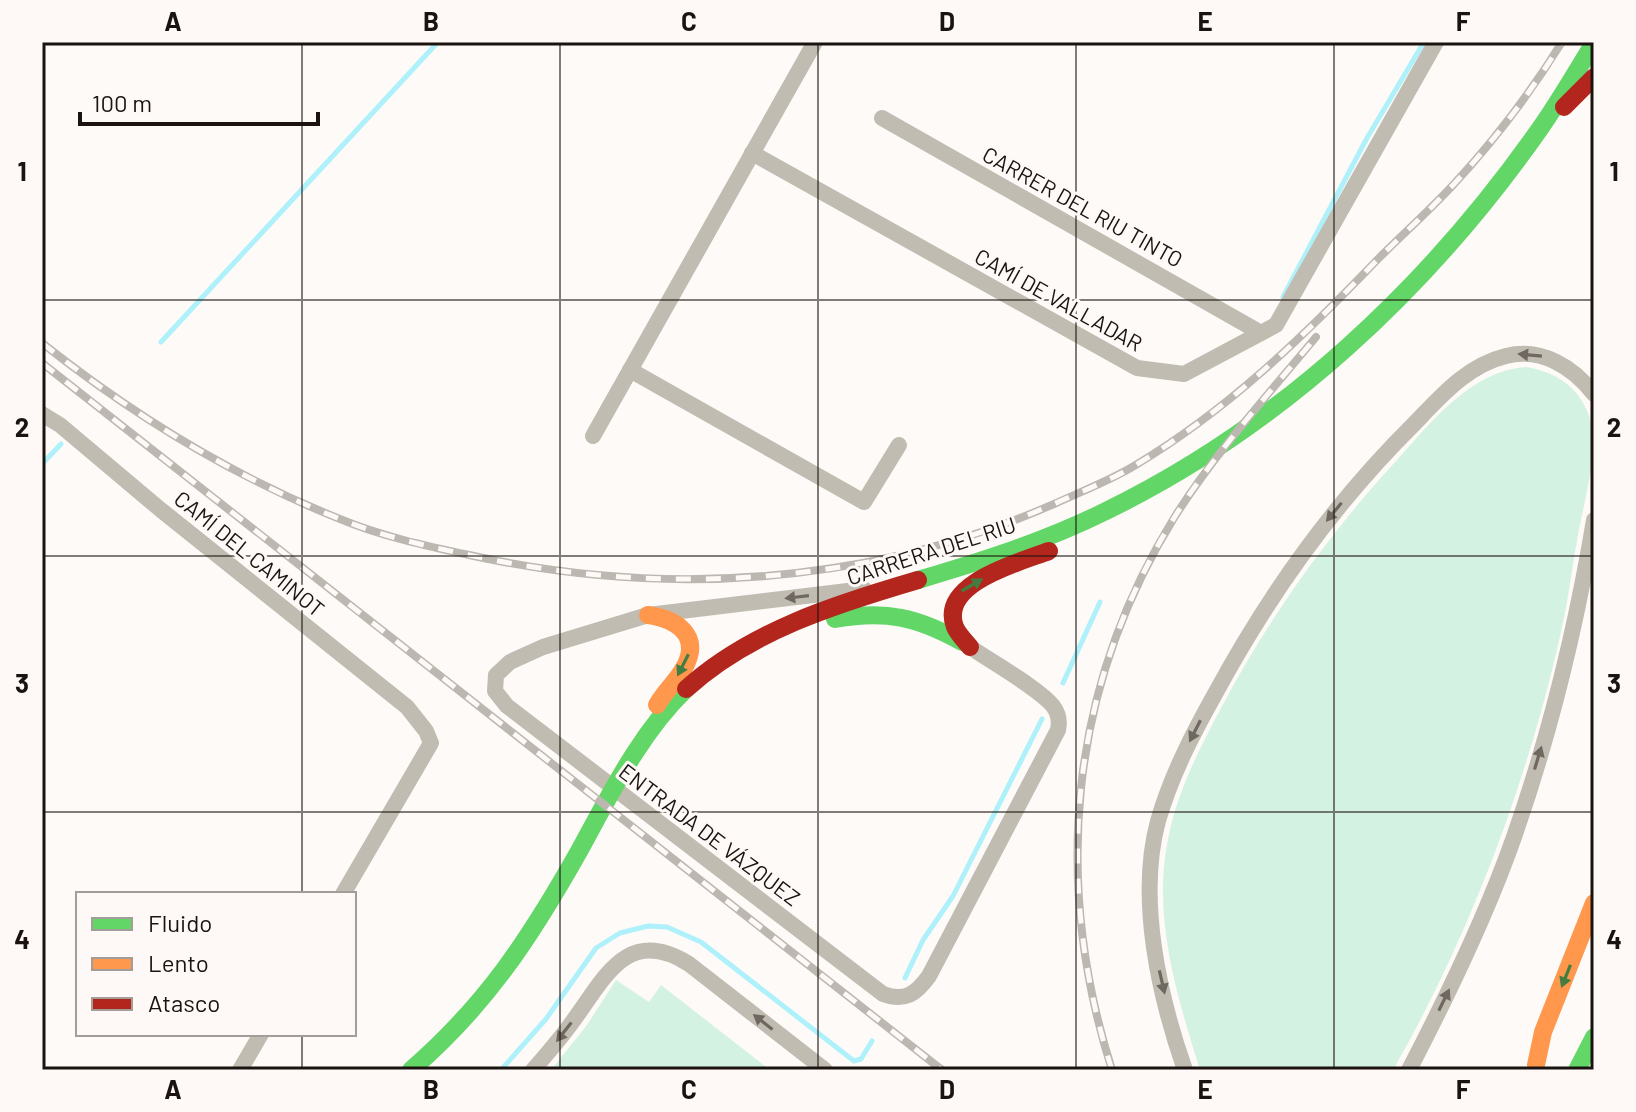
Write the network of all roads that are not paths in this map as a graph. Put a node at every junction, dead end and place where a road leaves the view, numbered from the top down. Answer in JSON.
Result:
{"nodes":[{"id":1,"x":815,"y":42,"type":"edge"},
{"id":2,"x":1436,"y":42,"type":"edge"},
{"id":3,"x":1594,"y":43,"type":"edge"},
{"id":4,"x":1594,"y":77,"type":"edge"},
{"id":5,"x":882,"y":118,"type":"dead end"},
{"id":6,"x":1534,"y":137,"type":"junction"},
{"id":7,"x":752,"y":153,"type":"junction"},
{"id":8,"x":1261,"y":333,"type":"junction"},
{"id":9,"x":630,"y":370,"type":"junction"},
{"id":10,"x":1594,"y":394,"type":"edge"},
{"id":11,"x":42,"y":414,"type":"edge"},
{"id":12,"x":593,"y":436,"type":"dead end"},
{"id":13,"x":899,"y":445,"type":"dead end"},
{"id":14,"x":1112,"y":509,"type":"junction"},
{"id":15,"x":1594,"y":520,"type":"edge"},
{"id":16,"x":902,"y":586,"type":"junction"},
{"id":17,"x":648,"y":615,"type":"junction"},
{"id":18,"x":745,"y":644,"type":"junction"},
{"id":19,"x":970,"y":647,"type":"junction"},
{"id":20,"x":642,"y":742,"type":"junction"},
{"id":21,"x":344,"y":892,"type":"edge"},
{"id":22,"x":1594,"y":903,"type":"edge"},
{"id":23,"x":1579,"y":991,"type":"dead end"},
{"id":24,"x":260,"y":1036,"type":"edge"},
{"id":25,"x":1594,"y":1037,"type":"edge"},
{"id":26,"x":1534,"y":1068,"type":"edge"},
{"id":27,"x":240,"y":1070,"type":"edge"},
{"id":28,"x":411,"y":1070,"type":"edge"},
{"id":29,"x":533,"y":1070,"type":"edge"},
{"id":30,"x":825,"y":1070,"type":"edge"},
{"id":31,"x":1185,"y":1070,"type":"edge"},
{"id":32,"x":1409,"y":1070,"type":"edge"},
{"id":33,"x":1577,"y":1070,"type":"edge"}],
"edges":[{"from":1,"to":7,"type":"street"},
{"from":2,"to":8,"type":"street","name":"CAMÍ DE VALLADAR"},
{"from":3,"to":6,"type":"main road","name":"CARRERA DEL RIU"},
{"from":4,"to":6,"type":"main road","name":"CARRERA DEL RIU"},
{"from":5,"to":8,"type":"street","name":"CARRER DEL RIU TINTO"},
{"from":6,"to":14,"type":"main road","name":"CARRERA DEL RIU"},
{"from":7,"to":8,"type":"street","name":"CAMÍ DE VALLADAR"},
{"from":7,"to":9,"type":"street"},
{"from":9,"to":12,"type":"street"},
{"from":9,"to":13,"type":"street"},
{"from":10,"to":31,"type":"street","one_way":true},
{"from":11,"to":21,"type":"street","name":"CAMÍ DEL CAMINOT"},
{"from":14,"to":16,"type":"main road","name":"CARRERA DEL RIU"},
{"from":19,"to":14,"type":"main road","one_way":true},
{"from":32,"to":15,"type":"street","one_way":true},
{"from":16,"to":17,"type":"street","name":"ENTRADA DE VÁZQUEZ","one_way":true},
{"from":16,"to":18,"type":"main road","name":"CARRERA DEL RIU"},
{"from":17,"to":19,"type":"street","name":"ENTRADA DE VÁZQUEZ"},
{"from":17,"to":20,"type":"main road","one_way":true},
{"from":18,"to":19,"type":"main road"},
{"from":18,"to":20,"type":"main road","name":"CARRERA DEL RIU"},
{"from":20,"to":28,"type":"main road","name":"CARRERA DEL RIU"},
{"from":22,"to":26,"type":"main road","one_way":true},
{"from":23,"to":26,"type":"main road"},
{"from":24,"to":27,"type":"street"},
{"from":25,"to":33,"type":"main road"},
{"from":30,"to":29,"type":"street","one_way":true}]}
